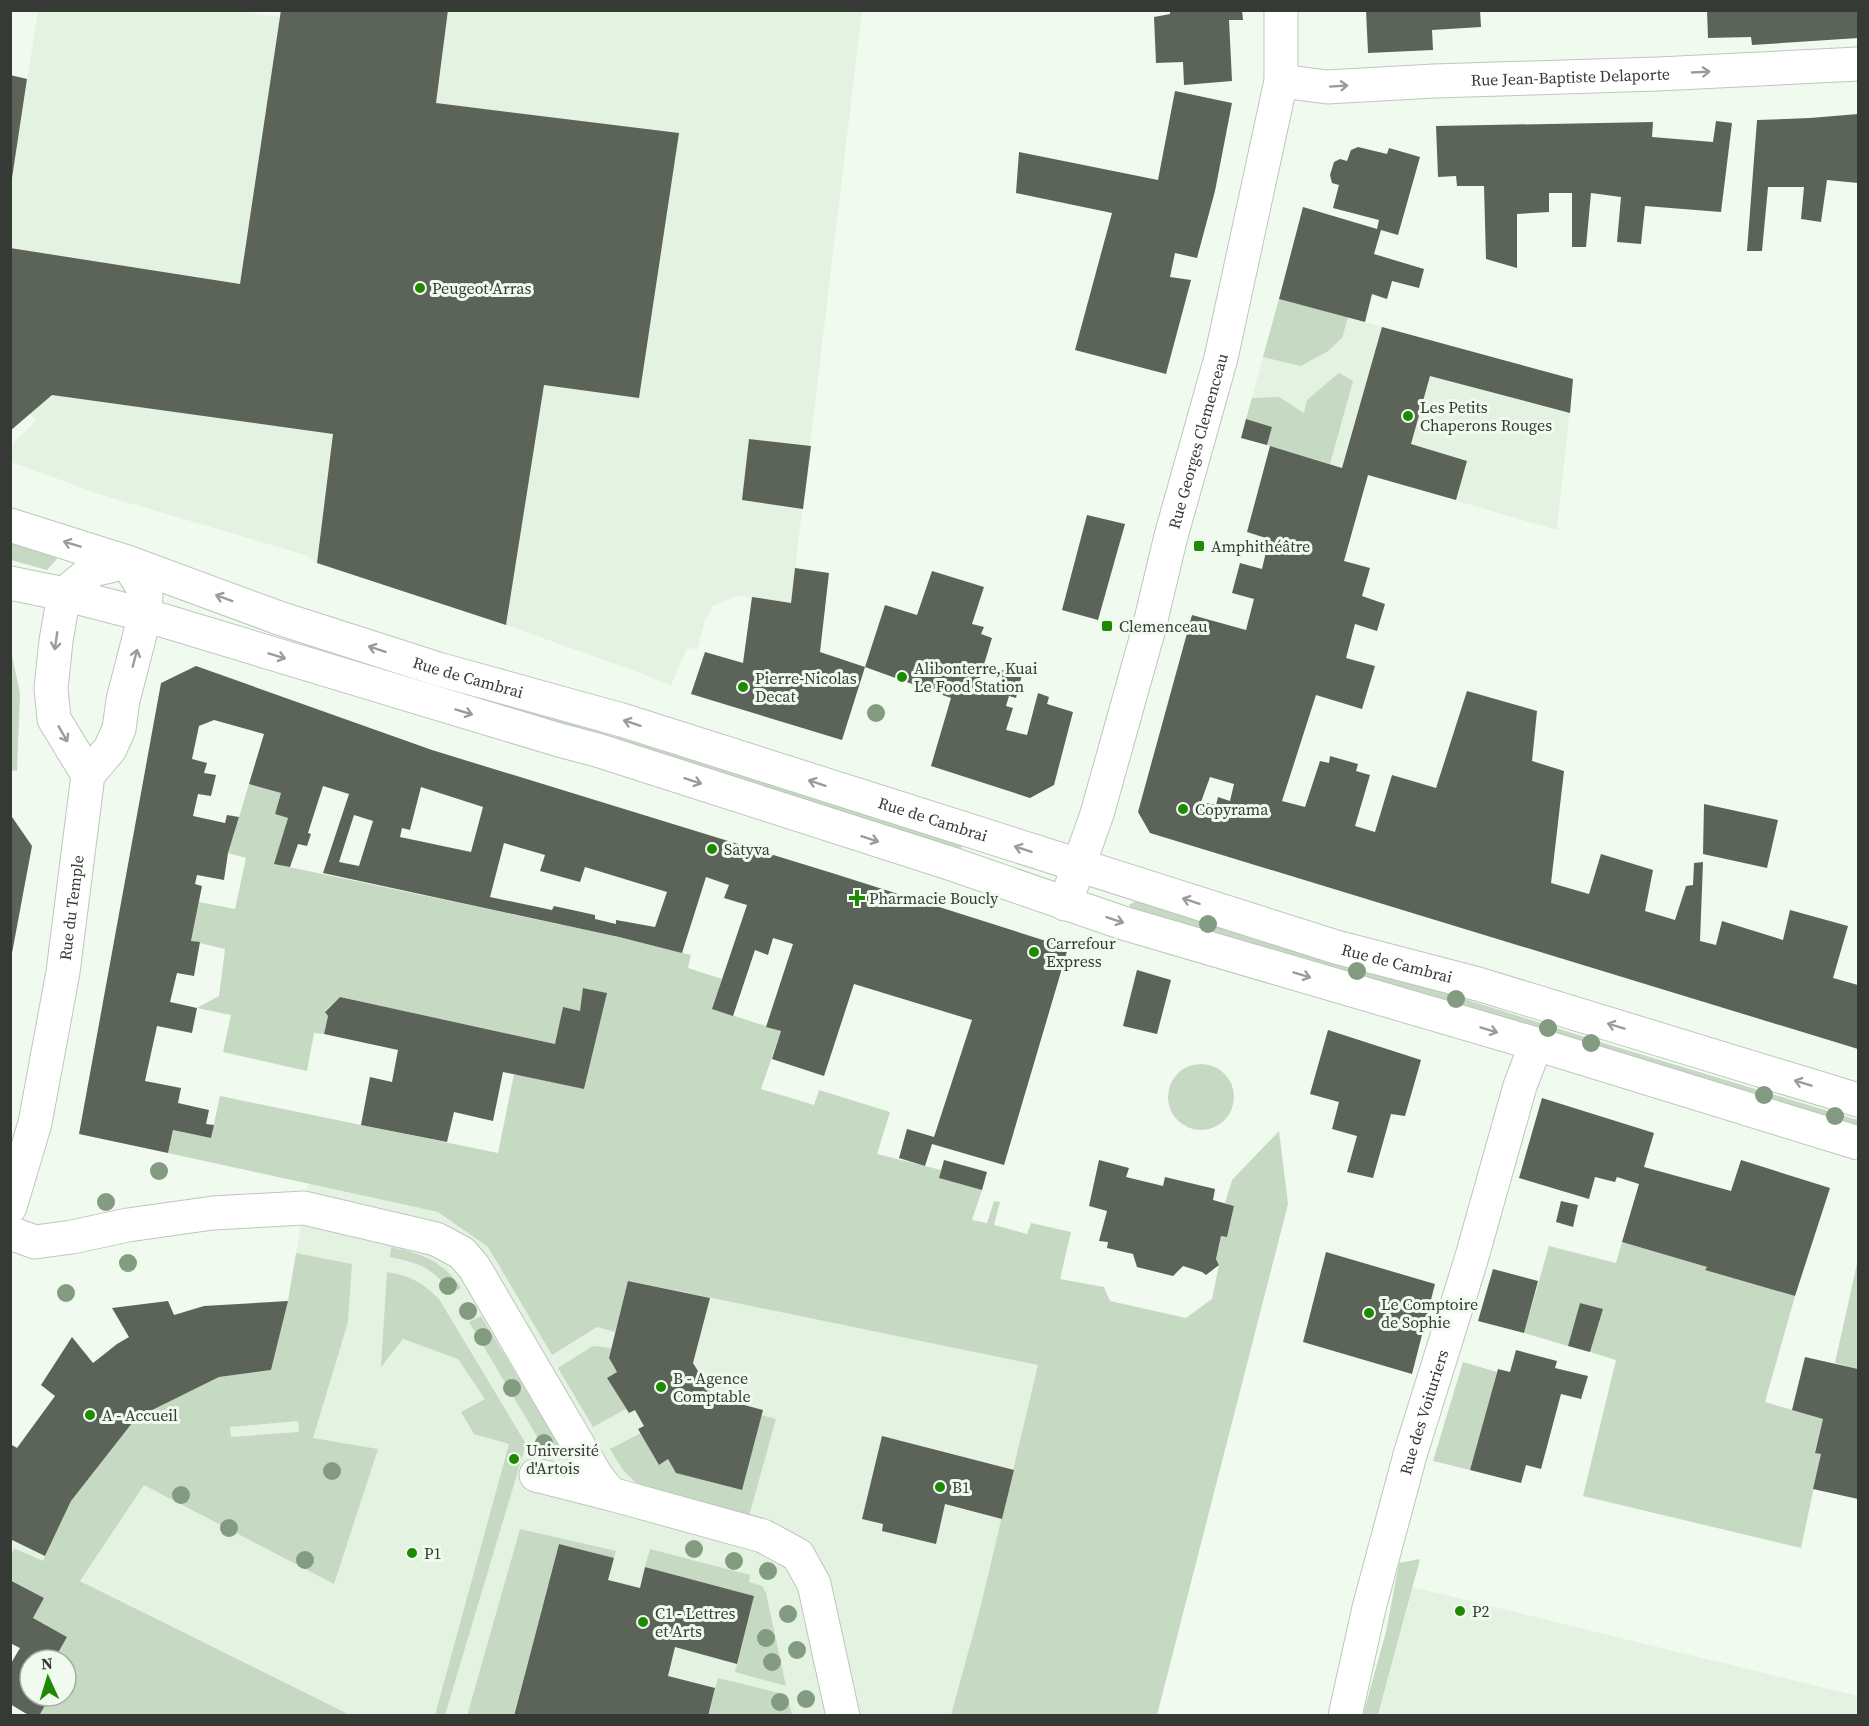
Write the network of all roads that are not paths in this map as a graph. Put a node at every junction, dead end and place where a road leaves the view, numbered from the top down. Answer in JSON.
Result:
{"nodes":[{"id":1,"x":1281,"y":10,"type":"edge"},
{"id":2,"x":1858,"y":64,"type":"edge"},
{"id":3,"x":1281,"y":81,"type":"junction"},
{"id":4,"x":10,"y":525,"type":"edge"},
{"id":5,"x":127,"y":562,"type":"junction"},
{"id":6,"x":10,"y":583,"type":"edge"},
{"id":7,"x":64,"y":594,"type":"junction"},
{"id":8,"x":145,"y":615,"type":"junction"},
{"id":9,"x":88,"y":775,"type":"junction"},
{"id":10,"x":1079,"y":866,"type":"junction"},
{"id":11,"x":1065,"y":904,"type":"junction"},
{"id":12,"x":1536,"y":1044,"type":"junction"},
{"id":13,"x":1858,"y":1100,"type":"edge"},
{"id":14,"x":1858,"y":1143,"type":"edge"},
{"id":15,"x":10,"y":1207,"type":"edge"},
{"id":16,"x":10,"y":1233,"type":"edge"},
{"id":17,"x":536,"y":1475,"type":"dead end"},
{"id":18,"x":611,"y":1494,"type":"junction"},
{"id":19,"x":843,"y":1716,"type":"edge"},
{"id":20,"x":1345,"y":1716,"type":"edge"}],
"edges":[{"from":1,"to":3,"type":"main road","name":"Rue Georges Clemenceau"},
{"from":3,"to":2,"type":"main road","name":"Rue Jean-Baptiste Delaporte","one_way":true},
{"from":3,"to":10,"type":"main road","name":"Rue Georges Clemenceau"},
{"from":5,"to":4,"type":"main road","name":"Rue de Cambrai","one_way":true},
{"from":5,"to":7,"type":"main road"},
{"from":5,"to":8,"type":"main road"},
{"from":10,"to":5,"type":"main road","name":"Rue de Cambrai","one_way":true},
{"from":6,"to":7,"type":"main road"},
{"from":7,"to":8,"type":"main road"},
{"from":7,"to":9,"type":"main road","one_way":true},
{"from":9,"to":8,"type":"main road","one_way":true},
{"from":8,"to":11,"type":"main road","one_way":true},
{"from":9,"to":15,"type":"main road","name":"Rue du Temple"},
{"from":10,"to":11,"type":"main road","name":"Rue Georges Clemenceau"},
{"from":13,"to":10,"type":"main road","name":"Rue de Cambrai","one_way":true},
{"from":11,"to":12,"type":"main road","one_way":true},
{"from":12,"to":14,"type":"main road"},
{"from":12,"to":20,"type":"main road","name":"Rue des Voituriers"},
{"from":16,"to":18,"type":"main road"},
{"from":17,"to":18,"type":"main road"},
{"from":18,"to":19,"type":"main road"}]}
